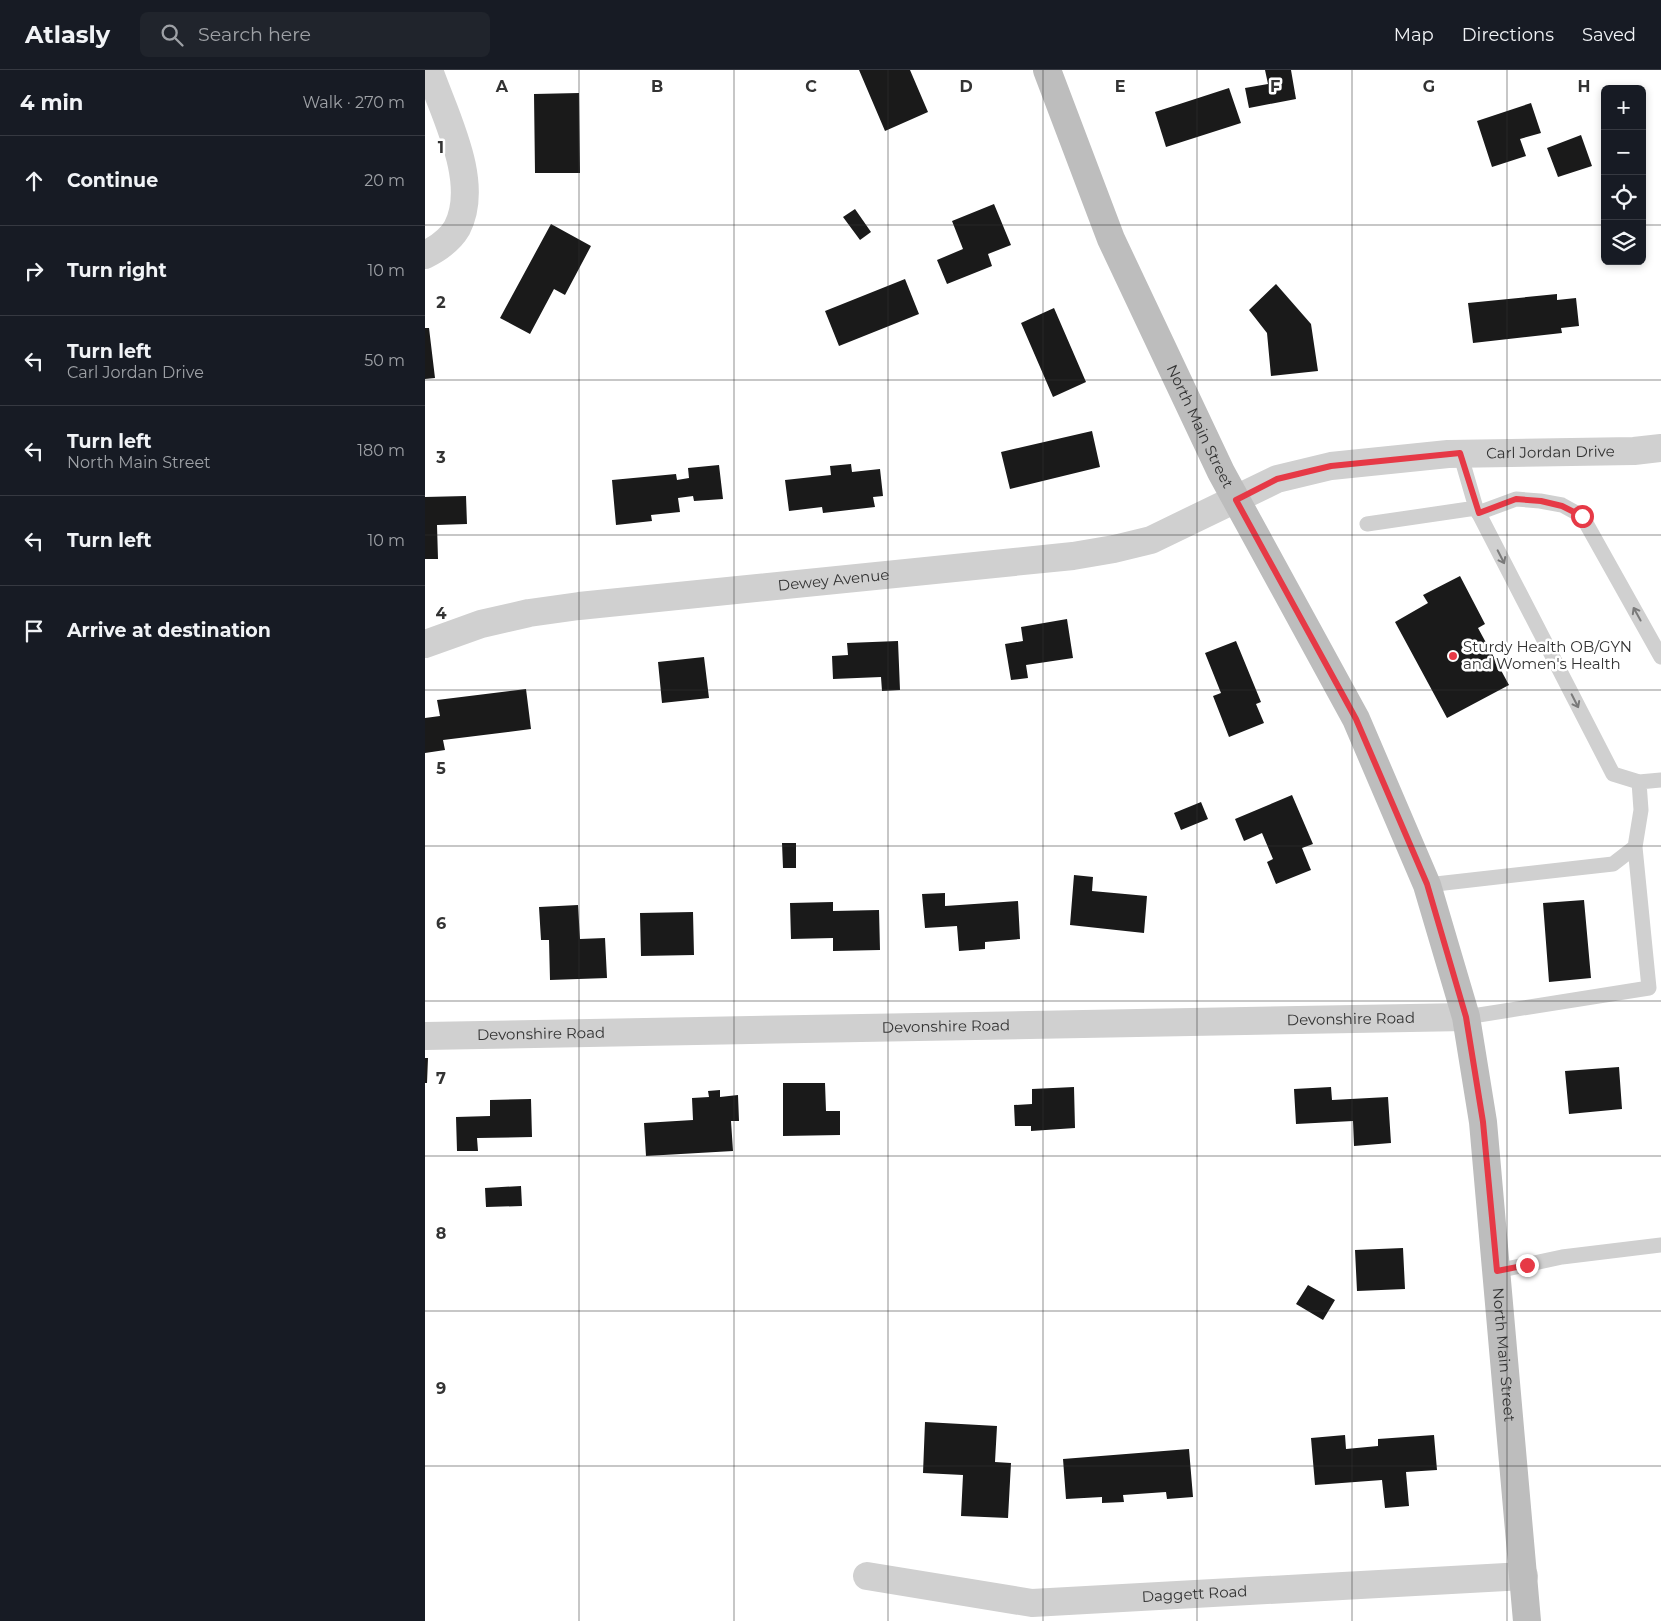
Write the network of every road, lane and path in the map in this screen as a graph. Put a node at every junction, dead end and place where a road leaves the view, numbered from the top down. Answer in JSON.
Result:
{"nodes":[{"id":1,"x":429,"y":70,"type":"edge"},
{"id":2,"x":1047,"y":70,"type":"edge"},
{"id":3,"x":425,"y":255,"type":"edge"},
{"id":4,"x":1661,"y":448,"type":"edge"},
{"id":5,"x":1460,"y":453,"type":"junction"},
{"id":6,"x":1236,"y":500,"type":"junction"},
{"id":7,"x":1477,"y":511,"type":"junction"},
{"id":8,"x":1367,"y":524,"type":"dead end"},
{"id":9,"x":425,"y":644,"type":"edge"},
{"id":10,"x":1661,"y":657,"type":"edge"},
{"id":11,"x":1661,"y":780,"type":"edge"},
{"id":12,"x":1639,"y":782,"type":"junction"},
{"id":13,"x":1635,"y":847,"type":"junction"},
{"id":14,"x":1427,"y":884,"type":"junction"},
{"id":15,"x":1466,"y":1017,"type":"junction"},
{"id":16,"x":425,"y":1036,"type":"edge"},
{"id":17,"x":1661,"y":1245,"type":"edge"},
{"id":18,"x":1497,"y":1271,"type":"junction"},
{"id":19,"x":867,"y":1576,"type":"dead end"},
{"id":20,"x":1524,"y":1576,"type":"junction"},
{"id":21,"x":1032,"y":1612,"type":"edge"},
{"id":22,"x":1527,"y":1621,"type":"edge"}],
"edges":[{"from":1,"to":3,"type":"street"},
{"from":2,"to":6,"type":"main road","name":"North Main Street"},
{"from":4,"to":5,"type":"street","name":"Carl Jordan Drive"},
{"from":5,"to":6,"type":"street","name":"Carl Jordan Drive"},
{"from":5,"to":7,"type":"lane"},
{"from":6,"to":9,"type":"street","name":"Dewey Avenue"},
{"from":6,"to":14,"type":"main road","name":"North Main Street"},
{"from":7,"to":8,"type":"lane"},
{"from":10,"to":7,"type":"lane","one_way":true},
{"from":7,"to":12,"type":"lane","one_way":true},
{"from":11,"to":12,"type":"lane"},
{"from":12,"to":13,"type":"lane"},
{"from":13,"to":14,"type":"lane"},
{"from":13,"to":15,"type":"lane"},
{"from":14,"to":15,"type":"main road","name":"North Main Street"},
{"from":15,"to":16,"type":"street","name":"Devonshire Road"},
{"from":15,"to":18,"type":"main road","name":"North Main Street"},
{"from":17,"to":18,"type":"lane"},
{"from":18,"to":20,"type":"main road","name":"North Main Street"},
{"from":19,"to":21,"type":"street","name":"Daggett Road"},
{"from":20,"to":21,"type":"street","name":"Daggett Road"},
{"from":20,"to":22,"type":"main road","name":"North Main Street"}]}
